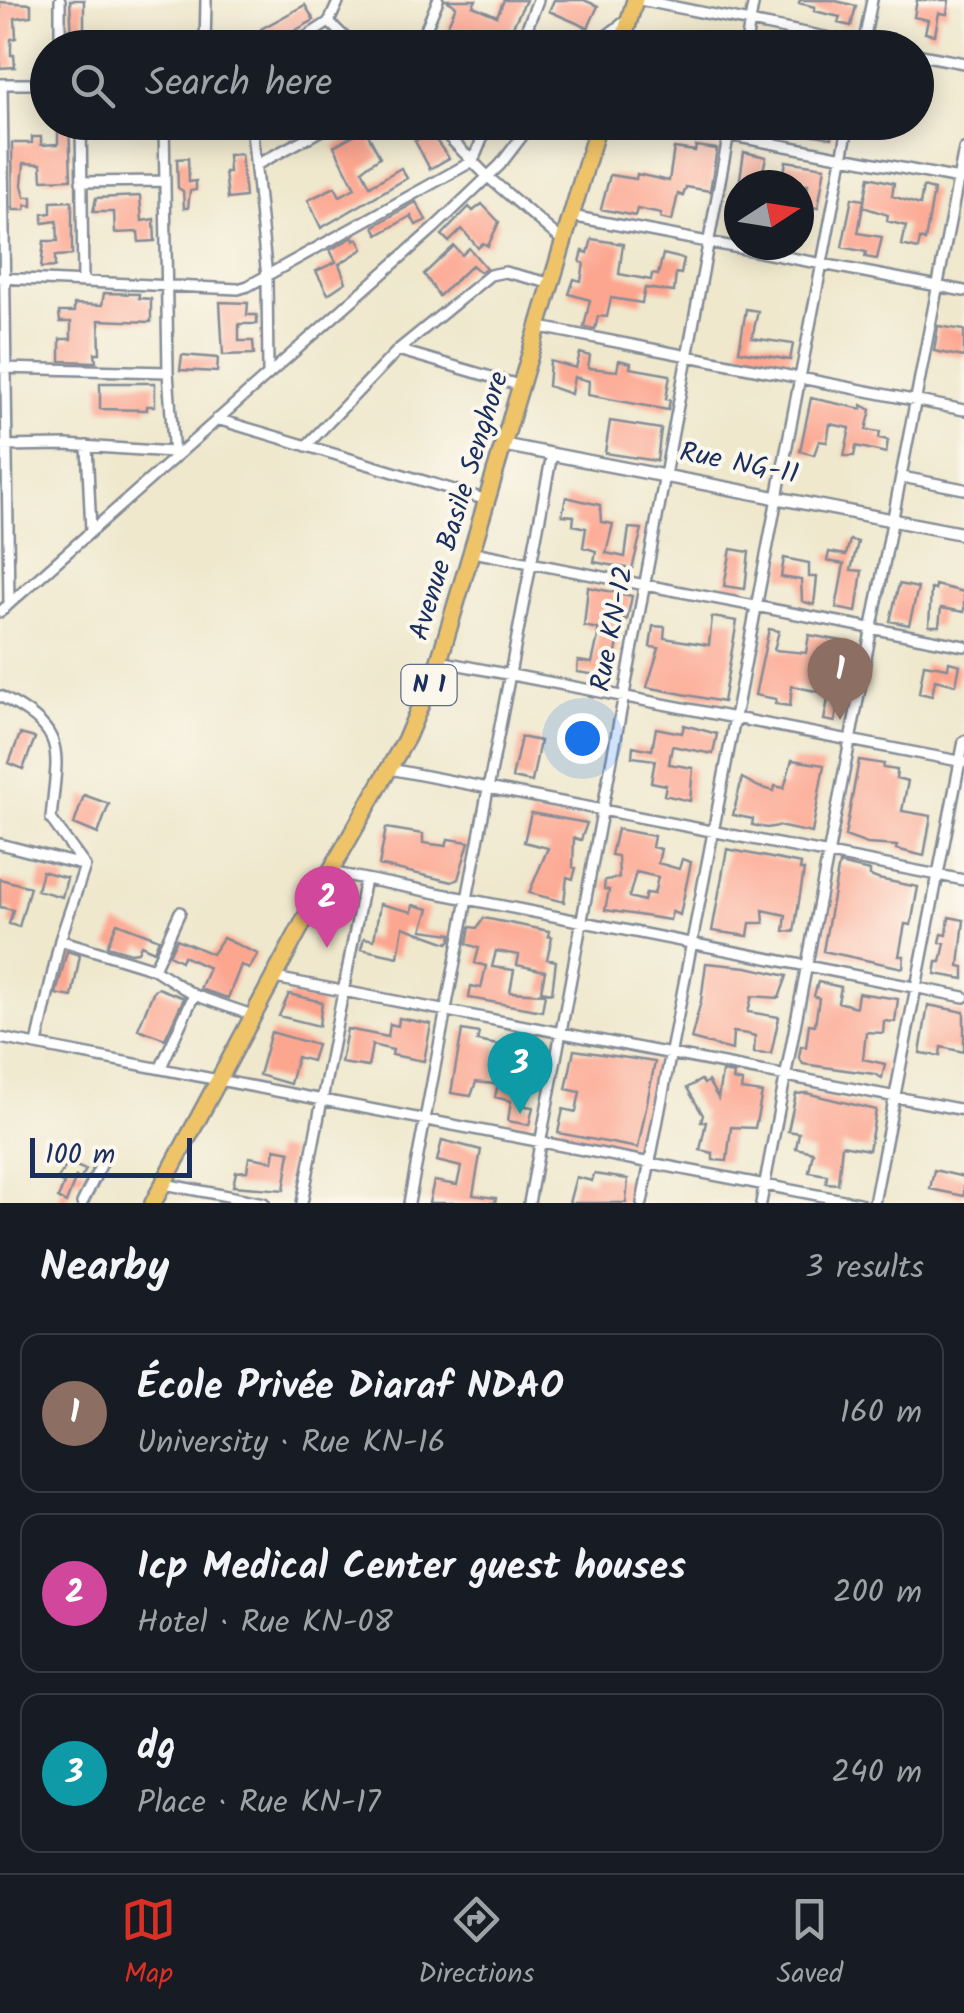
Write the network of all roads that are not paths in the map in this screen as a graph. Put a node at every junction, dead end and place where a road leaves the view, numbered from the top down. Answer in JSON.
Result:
{"nodes":[{"id":1,"x":60,"y":0,"type":"edge"},
{"id":2,"x":206,"y":0,"type":"edge"},
{"id":3,"x":339,"y":0,"type":"edge"},
{"id":4,"x":438,"y":0,"type":"edge"},
{"id":5,"x":538,"y":0,"type":"edge"},
{"id":6,"x":637,"y":0,"type":"edge"},
{"id":7,"x":754,"y":0,"type":"edge"},
{"id":8,"x":872,"y":0,"type":"edge"},
{"id":9,"x":629,"y":18,"type":"junction"},
{"id":10,"x":329,"y":22,"type":"junction"},
{"id":11,"x":750,"y":23,"type":"junction"},
{"id":12,"x":60,"y":30,"type":"edge"},
{"id":13,"x":205,"y":30,"type":"edge"},
{"id":14,"x":317,"y":30,"type":"edge"},
{"id":15,"x":337,"y":30,"type":"edge"},
{"id":16,"x":426,"y":30,"type":"edge"},
{"id":17,"x":526,"y":30,"type":"edge"},
{"id":18,"x":610,"y":30,"type":"edge"},
{"id":19,"x":625,"y":30,"type":"edge"},
{"id":20,"x":749,"y":30,"type":"edge"},
{"id":21,"x":784,"y":30,"type":"edge"},
{"id":22,"x":866,"y":30,"type":"edge"},
{"id":23,"x":934,"y":57,"type":"edge"},
{"id":24,"x":964,"y":63,"type":"edge"},
{"id":25,"x":1,"y":84,"type":"edge"},
{"id":26,"x":30,"y":84,"type":"edge"},
{"id":27,"x":81,"y":140,"type":"edge"},
{"id":28,"x":164,"y":140,"type":"edge"},
{"id":29,"x":253,"y":140,"type":"edge"},
{"id":30,"x":304,"y":140,"type":"edge"},
{"id":31,"x":452,"y":140,"type":"edge"},
{"id":32,"x":482,"y":140,"type":"edge"},
{"id":33,"x":518,"y":140,"type":"edge"},
{"id":34,"x":594,"y":140,"type":"edge"},
{"id":35,"x":727,"y":140,"type":"edge"},
{"id":36,"x":750,"y":140,"type":"edge"},
{"id":37,"x":845,"y":140,"type":"edge"},
{"id":38,"x":2,"y":148,"type":"edge"},
{"id":39,"x":964,"y":149,"type":"edge"},
{"id":40,"x":842,"y":157,"type":"junction"},
{"id":41,"x":473,"y":161,"type":"junction"},
{"id":42,"x":256,"y":166,"type":"junction"},
{"id":43,"x":488,"y":177,"type":"junction"},
{"id":44,"x":961,"y":180,"type":"edge"},
{"id":45,"x":164,"y":181,"type":"junction"},
{"id":46,"x":81,"y":182,"type":"junction"},
{"id":47,"x":2,"y":210,"type":"edge"},
{"id":48,"x":571,"y":216,"type":"junction"},
{"id":49,"x":564,"y":242,"type":"junction"},
{"id":50,"x":708,"y":243,"type":"junction"},
{"id":51,"x":821,"y":264,"type":"junction"},
{"id":52,"x":267,"y":277,"type":"junction"},
{"id":53,"x":2,"y":278,"type":"edge"},
{"id":54,"x":82,"y":282,"type":"junction"},
{"id":55,"x":552,"y":284,"type":"junction"},
{"id":56,"x":166,"y":286,"type":"junction"},
{"id":57,"x":937,"y":286,"type":"junction"},
{"id":58,"x":964,"y":291,"type":"edge"},
{"id":59,"x":540,"y":327,"type":"junction"},
{"id":60,"x":398,"y":350,"type":"junction"},
{"id":61,"x":687,"y":356,"type":"junction"},
{"id":62,"x":2,"y":368,"type":"edge"},
{"id":63,"x":168,"y":372,"type":"junction"},
{"id":64,"x":268,"y":373,"type":"junction"},
{"id":65,"x":800,"y":378,"type":"junction"},
{"id":66,"x":522,"y":386,"type":"junction"},
{"id":67,"x":916,"y":400,"type":"junction"},
{"id":68,"x":964,"y":410,"type":"edge"},
{"id":69,"x":216,"y":419,"type":"junction"},
{"id":70,"x":504,"y":445,"type":"junction"},
{"id":71,"x":4,"y":446,"type":"edge"},
{"id":72,"x":87,"y":446,"type":"junction"},
{"id":73,"x":306,"y":446,"type":"junction"},
{"id":74,"x":173,"y":454,"type":"junction"},
{"id":75,"x":552,"y":454,"type":"junction"},
{"id":76,"x":665,"y":476,"type":"junction"},
{"id":77,"x":902,"y":478,"type":"junction"},
{"id":78,"x":964,"y":489,"type":"edge"},
{"id":79,"x":779,"y":498,"type":"junction"},
{"id":80,"x":488,"y":500,"type":"junction"},
{"id":81,"x":894,"y":520,"type":"junction"},
{"id":82,"x":90,"y":532,"type":"junction"},
{"id":83,"x":964,"y":534,"type":"edge"},
{"id":84,"x":473,"y":552,"type":"junction"},
{"id":85,"x":531,"y":563,"type":"junction"},
{"id":86,"x":644,"y":585,"type":"junction"},
{"id":87,"x":9,"y":604,"type":"junction"},
{"id":88,"x":758,"y":606,"type":"junction"},
{"id":89,"x":0,"y":612,"type":"edge"},
{"id":90,"x":872,"y":628,"type":"junction"},
{"id":91,"x":964,"y":646,"type":"edge"},
{"id":92,"x":439,"y":661,"type":"junction"},
{"id":93,"x":510,"y":674,"type":"junction"},
{"id":94,"x":0,"y":696,"type":"edge"},
{"id":95,"x":624,"y":696,"type":"junction"},
{"id":96,"x":736,"y":718,"type":"junction"},
{"id":97,"x":851,"y":740,"type":"junction"},
{"id":98,"x":964,"y":741,"type":"edge"},
{"id":99,"x":962,"y":761,"type":"edge"},
{"id":100,"x":390,"y":768,"type":"junction"},
{"id":101,"x":488,"y":788,"type":"junction"},
{"id":102,"x":603,"y":810,"type":"junction"},
{"id":103,"x":714,"y":831,"type":"junction"},
{"id":104,"x":0,"y":844,"type":"edge"},
{"id":105,"x":828,"y":854,"type":"junction"},
{"id":106,"x":82,"y":864,"type":"junction"},
{"id":107,"x":330,"y":872,"type":"junction"},
{"id":108,"x":938,"y":874,"type":"junction"},
{"id":109,"x":365,"y":878,"type":"junction"},
{"id":110,"x":964,"y":880,"type":"edge"},
{"id":111,"x":467,"y":899,"type":"junction"},
{"id":112,"x":180,"y":912,"type":"dead end"},
{"id":113,"x":582,"y":921,"type":"junction"},
{"id":114,"x":60,"y":940,"type":"junction"},
{"id":115,"x":692,"y":943,"type":"junction"},
{"id":116,"x":807,"y":966,"type":"junction"},
{"id":117,"x":154,"y":969,"type":"junction"},
{"id":118,"x":275,"y":978,"type":"junction"},
{"id":119,"x":916,"y":987,"type":"junction"},
{"id":120,"x":343,"y":990,"type":"junction"},
{"id":121,"x":194,"y":995,"type":"junction"},
{"id":122,"x":964,"y":996,"type":"edge"},
{"id":123,"x":446,"y":1010,"type":"junction"},
{"id":124,"x":255,"y":1016,"type":"junction"},
{"id":125,"x":561,"y":1032,"type":"junction"},
{"id":126,"x":0,"y":1038,"type":"edge"},
{"id":127,"x":38,"y":1044,"type":"junction"},
{"id":128,"x":671,"y":1054,"type":"junction"},
{"id":129,"x":161,"y":1067,"type":"junction"},
{"id":130,"x":785,"y":1075,"type":"junction"},
{"id":131,"x":221,"y":1078,"type":"junction"},
{"id":132,"x":895,"y":1096,"type":"junction"},
{"id":133,"x":322,"y":1098,"type":"junction"},
{"id":134,"x":964,"y":1110,"type":"edge"},
{"id":135,"x":425,"y":1118,"type":"junction"},
{"id":136,"x":541,"y":1141,"type":"junction"},
{"id":137,"x":650,"y":1162,"type":"junction"},
{"id":138,"x":102,"y":1163,"type":"dead end"},
{"id":139,"x":164,"y":1184,"type":"junction"},
{"id":140,"x":764,"y":1184,"type":"junction"},
{"id":141,"x":190,"y":1189,"type":"junction"},
{"id":142,"x":82,"y":1203,"type":"edge"},
{"id":143,"x":153,"y":1203,"type":"edge"},
{"id":144,"x":188,"y":1203,"type":"edge"},
{"id":145,"x":264,"y":1203,"type":"edge"},
{"id":146,"x":302,"y":1203,"type":"edge"},
{"id":147,"x":409,"y":1203,"type":"edge"},
{"id":148,"x":529,"y":1203,"type":"edge"},
{"id":149,"x":642,"y":1203,"type":"edge"},
{"id":150,"x":761,"y":1203,"type":"edge"},
{"id":151,"x":860,"y":1203,"type":"edge"},
{"id":152,"x":874,"y":1203,"type":"edge"}],
"edges":[{"from":1,"to":12,"type":"street"},
{"from":2,"to":13,"type":"street"},
{"from":3,"to":10,"type":"street"},
{"from":4,"to":16,"type":"street"},
{"from":5,"to":17,"type":"street"},
{"from":6,"to":9,"type":"highway"},
{"from":6,"to":11,"type":"street"},
{"from":7,"to":11,"type":"street"},
{"from":8,"to":22,"type":"street"},
{"from":9,"to":18,"type":"street"},
{"from":9,"to":19,"type":"highway"},
{"from":10,"to":14,"type":"street"},
{"from":10,"to":15,"type":"street"},
{"from":11,"to":20,"type":"street"},
{"from":11,"to":21,"type":"street"},
{"from":23,"to":24,"type":"street"},
{"from":25,"to":26,"type":"street"},
{"from":25,"to":38,"type":"street"},
{"from":27,"to":46,"type":"street"},
{"from":28,"to":45,"type":"street"},
{"from":29,"to":42,"type":"street"},
{"from":30,"to":42,"type":"street"},
{"from":31,"to":41,"type":"street"},
{"from":32,"to":41,"type":"street"},
{"from":33,"to":43,"type":"street"},
{"from":34,"to":48,"type":"highway","name":"Avenue Basile Senghore","number":"N 1"},
{"from":35,"to":50,"type":"street","name":"Rue KN-12"},
{"from":36,"to":40,"type":"street"},
{"from":37,"to":40,"type":"street"},
{"from":38,"to":47,"type":"street"},
{"from":39,"to":44,"type":"street"},
{"from":40,"to":44,"type":"street"},
{"from":40,"to":51,"type":"street"},
{"from":41,"to":43,"type":"street"},
{"from":41,"to":52,"type":"street"},
{"from":42,"to":52,"type":"street"},
{"from":43,"to":49,"type":"street"},
{"from":43,"to":64,"type":"street"},
{"from":44,"to":57,"type":"street"},
{"from":45,"to":46,"type":"street"},
{"from":45,"to":56,"type":"street"},
{"from":46,"to":54,"type":"street"},
{"from":47,"to":53,"type":"street"},
{"from":48,"to":49,"type":"highway","name":"Avenue Basile Senghore","number":"N 1"},
{"from":48,"to":50,"type":"street"},
{"from":49,"to":55,"type":"highway","name":"Avenue Basile Senghore","number":"N 1"},
{"from":50,"to":51,"type":"street"},
{"from":50,"to":61,"type":"street","name":"Rue KN-12"},
{"from":51,"to":57,"type":"street"},
{"from":51,"to":65,"type":"street"},
{"from":52,"to":56,"type":"street"},
{"from":52,"to":64,"type":"street"},
{"from":53,"to":54,"type":"street"},
{"from":53,"to":62,"type":"street"},
{"from":54,"to":56,"type":"street"},
{"from":55,"to":59,"type":"highway","name":"Avenue Basile Senghore","number":"N 1"},
{"from":55,"to":60,"type":"street"},
{"from":56,"to":63,"type":"street"},
{"from":57,"to":58,"type":"street"},
{"from":57,"to":67,"type":"street"},
{"from":59,"to":61,"type":"street"},
{"from":59,"to":66,"type":"highway","name":"Avenue Basile Senghore","number":"N 1"},
{"from":60,"to":66,"type":"street"},
{"from":60,"to":73,"type":"street"},
{"from":61,"to":65,"type":"street"},
{"from":61,"to":76,"type":"street","name":"Rue KN-12"},
{"from":62,"to":63,"type":"street"},
{"from":62,"to":71,"type":"street"},
{"from":63,"to":74,"type":"street"},
{"from":64,"to":69,"type":"street"},
{"from":65,"to":67,"type":"street"},
{"from":65,"to":79,"type":"street"},
{"from":66,"to":70,"type":"highway","name":"Avenue Basile Senghore","number":"N 1"},
{"from":67,"to":68,"type":"street"},
{"from":67,"to":77,"type":"street"},
{"from":69,"to":73,"type":"street"},
{"from":69,"to":74,"type":"street"},
{"from":70,"to":75,"type":"street","name":"Rue NG-11"},
{"from":70,"to":80,"type":"highway","name":"Avenue Basile Senghore","number":"N 1"},
{"from":71,"to":72,"type":"street"},
{"from":71,"to":87,"type":"street"},
{"from":72,"to":74,"type":"street"},
{"from":72,"to":82,"type":"street"},
{"from":73,"to":80,"type":"street"},
{"from":74,"to":82,"type":"street"},
{"from":75,"to":76,"type":"street","name":"Rue NG-11"},
{"from":75,"to":85,"type":"street"},
{"from":76,"to":79,"type":"street","name":"Rue NG-11"},
{"from":76,"to":86,"type":"street","name":"Rue KN-12"},
{"from":77,"to":78,"type":"street"},
{"from":77,"to":81,"type":"street"},
{"from":79,"to":81,"type":"street","name":"Rue NG-11"},
{"from":79,"to":88,"type":"street"},
{"from":80,"to":84,"type":"highway","name":"Avenue Basile Senghore","number":"N 1"},
{"from":81,"to":83,"type":"street","name":"Rue NG-11"},
{"from":81,"to":90,"type":"street"},
{"from":82,"to":87,"type":"street"},
{"from":84,"to":85,"type":"street"},
{"from":84,"to":92,"type":"highway","name":"Avenue Basile Senghore","number":"N 1"},
{"from":85,"to":86,"type":"street"},
{"from":85,"to":93,"type":"street"},
{"from":86,"to":88,"type":"street"},
{"from":86,"to":95,"type":"street","name":"Rue KN-12"},
{"from":87,"to":89,"type":"street"},
{"from":88,"to":90,"type":"street"},
{"from":88,"to":96,"type":"street"},
{"from":90,"to":91,"type":"street"},
{"from":90,"to":97,"type":"street"},
{"from":92,"to":93,"type":"street"},
{"from":92,"to":100,"type":"highway","name":"Avenue Basile Senghore","number":"N 1"},
{"from":93,"to":95,"type":"street"},
{"from":93,"to":101,"type":"street"},
{"from":94,"to":106,"type":"street"},
{"from":95,"to":96,"type":"street"},
{"from":95,"to":102,"type":"street","name":"Rue KN-12"},
{"from":96,"to":97,"type":"street"},
{"from":96,"to":103,"type":"street"},
{"from":97,"to":99,"type":"street"},
{"from":97,"to":105,"type":"street"},
{"from":98,"to":99,"type":"street"},
{"from":99,"to":108,"type":"street"},
{"from":100,"to":101,"type":"street"},
{"from":100,"to":107,"type":"highway","name":"Avenue Basile Senghore","number":"N 1"},
{"from":101,"to":102,"type":"street"},
{"from":101,"to":111,"type":"street"},
{"from":102,"to":103,"type":"street"},
{"from":102,"to":113,"type":"street","name":"Rue KN-12"},
{"from":103,"to":105,"type":"street"},
{"from":103,"to":115,"type":"street"},
{"from":104,"to":106,"type":"street"},
{"from":105,"to":108,"type":"street"},
{"from":105,"to":116,"type":"street"},
{"from":106,"to":114,"type":"street"},
{"from":107,"to":109,"type":"street"},
{"from":107,"to":118,"type":"highway","name":"Avenue Basile Senghore","number":"N 1"},
{"from":108,"to":110,"type":"street"},
{"from":108,"to":119,"type":"street"},
{"from":109,"to":111,"type":"street"},
{"from":109,"to":120,"type":"street"},
{"from":111,"to":113,"type":"street"},
{"from":111,"to":123,"type":"street"},
{"from":112,"to":117,"type":"street"},
{"from":113,"to":115,"type":"street"},
{"from":113,"to":125,"type":"street","name":"Rue KN-12"},
{"from":114,"to":117,"type":"street"},
{"from":114,"to":127,"type":"street"},
{"from":115,"to":116,"type":"street"},
{"from":115,"to":128,"type":"street"},
{"from":116,"to":119,"type":"street"},
{"from":116,"to":130,"type":"street"},
{"from":117,"to":121,"type":"street"},
{"from":118,"to":120,"type":"street"},
{"from":118,"to":124,"type":"highway","name":"Avenue Basile Senghore","number":"N 1"},
{"from":119,"to":122,"type":"street"},
{"from":119,"to":132,"type":"street"},
{"from":120,"to":123,"type":"street"},
{"from":120,"to":133,"type":"street"},
{"from":121,"to":124,"type":"street"},
{"from":121,"to":129,"type":"street"},
{"from":123,"to":125,"type":"street"},
{"from":123,"to":135,"type":"street"},
{"from":124,"to":131,"type":"highway","name":"Avenue Basile Senghore","number":"N 1"},
{"from":125,"to":128,"type":"street"},
{"from":125,"to":136,"type":"street","name":"Rue KN-12"},
{"from":126,"to":127,"type":"street"},
{"from":127,"to":129,"type":"street"},
{"from":128,"to":130,"type":"street"},
{"from":128,"to":137,"type":"street"},
{"from":129,"to":131,"type":"street"},
{"from":130,"to":132,"type":"street"},
{"from":130,"to":140,"type":"street"},
{"from":131,"to":133,"type":"street"},
{"from":131,"to":139,"type":"highway","name":"Avenue Basile Senghore","number":"N 1"},
{"from":132,"to":134,"type":"street"},
{"from":132,"to":152,"type":"street"},
{"from":133,"to":135,"type":"street"},
{"from":133,"to":146,"type":"street"},
{"from":135,"to":136,"type":"street"},
{"from":135,"to":147,"type":"street"},
{"from":136,"to":137,"type":"street"},
{"from":136,"to":148,"type":"street","name":"Rue KN-12"},
{"from":137,"to":140,"type":"street"},
{"from":137,"to":149,"type":"street"},
{"from":138,"to":142,"type":"street"},
{"from":139,"to":141,"type":"street"},
{"from":139,"to":143,"type":"highway","name":"Avenue Basile Senghore","number":"N 1"},
{"from":140,"to":150,"type":"street"},
{"from":140,"to":151,"type":"street"},
{"from":141,"to":144,"type":"street"},
{"from":141,"to":145,"type":"street"}]}
